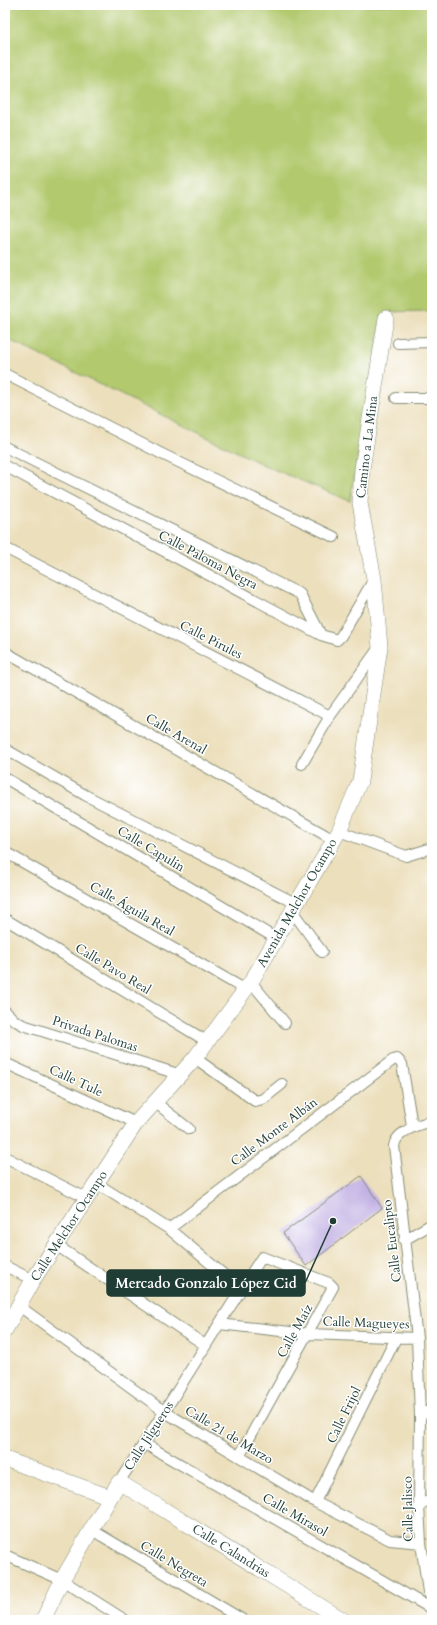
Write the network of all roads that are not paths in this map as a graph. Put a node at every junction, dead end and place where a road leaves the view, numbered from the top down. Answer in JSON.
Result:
{"nodes":[{"id":1,"x":386,"y":318,"type":"dead end"},
{"id":2,"x":432,"y":342,"type":"edge"},
{"id":3,"x":398,"y":343,"type":"dead end"},
{"id":4,"x":5,"y":374,"type":"edge"},
{"id":5,"x":396,"y":398,"type":"dead end"},
{"id":6,"x":432,"y":398,"type":"edge"},
{"id":7,"x":5,"y":447,"type":"edge"},
{"id":8,"x":5,"y":466,"type":"edge"},
{"id":9,"x":334,"y":537,"type":"dead end"},
{"id":10,"x":5,"y":548,"type":"edge"},
{"id":11,"x":374,"y":579,"type":"junction"},
{"id":12,"x":321,"y":635,"type":"junction"},
{"id":13,"x":380,"y":647,"type":"junction"},
{"id":14,"x":5,"y":652,"type":"edge"},
{"id":15,"x":330,"y":716,"type":"junction"},
{"id":16,"x":5,"y":749,"type":"edge"},
{"id":17,"x":302,"y":764,"type":"dead end"},
{"id":18,"x":8,"y":780,"type":"edge"},
{"id":19,"x":336,"y":835,"type":"junction"},
{"id":20,"x":432,"y":848,"type":"edge"},
{"id":21,"x":5,"y":852,"type":"edge"},
{"id":22,"x":295,"y":908,"type":"junction"},
{"id":23,"x":5,"y":919,"type":"edge"},
{"id":24,"x":277,"y":938,"type":"junction"},
{"id":25,"x":322,"y":952,"type":"dead end"},
{"id":26,"x":248,"y":986,"type":"junction"},
{"id":27,"x":5,"y":1011,"type":"edge"},
{"id":28,"x":285,"y":1023,"type":"dead end"},
{"id":29,"x":208,"y":1042,"type":"junction"},
{"id":30,"x":195,"y":1058,"type":"junction"},
{"id":31,"x":5,"y":1063,"type":"edge"},
{"id":32,"x":181,"y":1075,"type":"junction"},
{"id":33,"x":282,"y":1084,"type":"dead end"},
{"id":34,"x":156,"y":1103,"type":"junction"},
{"id":35,"x":432,"y":1122,"type":"edge"},
{"id":36,"x":136,"y":1123,"type":"junction"},
{"id":37,"x":412,"y":1126,"type":"junction"},
{"id":38,"x":189,"y":1129,"type":"dead end"},
{"id":39,"x":5,"y":1158,"type":"edge"},
{"id":40,"x":96,"y":1183,"type":"junction"},
{"id":41,"x":86,"y":1198,"type":"junction"},
{"id":42,"x":432,"y":1224,"type":"edge"},
{"id":43,"x":169,"y":1229,"type":"junction"},
{"id":44,"x":404,"y":1240,"type":"junction"},
{"id":45,"x":56,"y":1245,"type":"junction"},
{"id":46,"x":262,"y":1257,"type":"joint"},
{"id":47,"x":5,"y":1266,"type":"edge"},
{"id":48,"x":33,"y":1280,"type":"junction"},
{"id":49,"x":241,"y":1289,"type":"junction"},
{"id":50,"x":19,"y":1306,"type":"junction"},
{"id":51,"x":219,"y":1324,"type":"junction"},
{"id":52,"x":5,"y":1330,"type":"edge"},
{"id":53,"x":308,"y":1334,"type":"junction"},
{"id":54,"x":396,"y":1338,"type":"junction"},
{"id":55,"x":417,"y":1338,"type":"junction"},
{"id":56,"x":205,"y":1345,"type":"junction"},
{"id":57,"x":166,"y":1412,"type":"junction"},
{"id":58,"x":428,"y":1413,"type":"edge"},
{"id":59,"x":145,"y":1444,"type":"junction"},
{"id":60,"x":240,"y":1455,"type":"junction"},
{"id":61,"x":5,"y":1459,"type":"edge"},
{"id":62,"x":119,"y":1482,"type":"junction"},
{"id":63,"x":110,"y":1497,"type":"junction"},
{"id":64,"x":432,"y":1499,"type":"edge"},
{"id":65,"x":315,"y":1502,"type":"junction"},
{"id":66,"x":419,"y":1506,"type":"junction"},
{"id":67,"x":92,"y":1530,"type":"junction"},
{"id":68,"x":421,"y":1543,"type":"junction"},
{"id":69,"x":5,"y":1555,"type":"edge"},
{"id":70,"x":62,"y":1580,"type":"junction"},
{"id":71,"x":431,"y":1594,"type":"edge"},
{"id":72,"x":432,"y":1610,"type":"edge"},
{"id":73,"x":43,"y":1620,"type":"edge"},
{"id":74,"x":125,"y":1620,"type":"edge"},
{"id":75,"x":243,"y":1620,"type":"edge"},
{"id":76,"x":343,"y":1620,"type":"edge"}],
"edges":[{"from":1,"to":11,"type":"street","name":"Camino a La Mina"},
{"from":2,"to":3,"type":"street"},
{"from":4,"to":9,"type":"street"},
{"from":5,"to":6,"type":"street"},
{"from":7,"to":12,"type":"street"},
{"from":8,"to":12,"type":"street","name":"Calle Paloma Negra"},
{"from":10,"to":15,"type":"street","name":"Calle Pirules"},
{"from":11,"to":12,"type":"street","name":"Calle Paloma Negra"},
{"from":11,"to":13,"type":"street","name":"Camino a La Mina"},
{"from":13,"to":15,"type":"street"},
{"from":13,"to":19,"type":"street","name":"Avenida Melchor Ocampo"},
{"from":14,"to":19,"type":"street","name":"Calle Arenal"},
{"from":15,"to":17,"type":"street"},
{"from":16,"to":22,"type":"street"},
{"from":18,"to":24,"type":"street","name":"Calle Capulín"},
{"from":19,"to":20,"type":"street","name":"Calle Arenal"},
{"from":19,"to":22,"type":"street","name":"Avenida Melchor Ocampo"},
{"from":21,"to":26,"type":"street","name":"Calle Águila Real"},
{"from":22,"to":24,"type":"street","name":"Avenida Melchor Ocampo"},
{"from":22,"to":25,"type":"street"},
{"from":23,"to":29,"type":"street","name":"Calle Pavo Real"},
{"from":24,"to":26,"type":"street","name":"Avenida Melchor Ocampo"},
{"from":26,"to":28,"type":"street"},
{"from":26,"to":29,"type":"street","name":"Avenida Melchor Ocampo"},
{"from":27,"to":32,"type":"street","name":"Privada Palomas"},
{"from":29,"to":30,"type":"street","name":"Avenida Melchor Ocampo"},
{"from":30,"to":32,"type":"street","name":"Avenida Melchor Ocampo"},
{"from":30,"to":33,"type":"street"},
{"from":31,"to":36,"type":"street","name":"Calle Tule"},
{"from":32,"to":34,"type":"street","name":"Avenida Melchor Ocampo"},
{"from":34,"to":36,"type":"street","name":"Avenida Melchor Ocampo"},
{"from":34,"to":38,"type":"street"},
{"from":35,"to":37,"type":"street"},
{"from":36,"to":40,"type":"street","name":"Calle Melchor Ocampo"},
{"from":37,"to":43,"type":"street","name":"Calle Monte Albán"},
{"from":37,"to":44,"type":"street","name":"Calle Eucalipto"},
{"from":39,"to":41,"type":"street"},
{"from":40,"to":41,"type":"street","name":"Calle Melchor Ocampo"},
{"from":40,"to":43,"type":"street"},
{"from":41,"to":45,"type":"street","name":"Calle Melchor Ocampo"},
{"from":42,"to":44,"type":"street"},
{"from":43,"to":49,"type":"street"},
{"from":44,"to":55,"type":"street","name":"Calle Eucalipto"},
{"from":45,"to":48,"type":"street","name":"Calle Melchor Ocampo"},
{"from":45,"to":56,"type":"street"},
{"from":46,"to":49,"type":"street","name":"Calle Jilgueros"},
{"from":46,"to":53,"type":"street","name":"Calle Maíz"},
{"from":47,"to":48,"type":"street"},
{"from":48,"to":50,"type":"street","name":"Calle Melchor Ocampo"},
{"from":49,"to":51,"type":"street","name":"Calle Jilgueros"},
{"from":50,"to":52,"type":"street","name":"Calle Melchor Ocampo"},
{"from":50,"to":57,"type":"street","name":"Calle 21 de Marzo"},
{"from":51,"to":53,"type":"street","name":"Calle Magueyes"},
{"from":51,"to":56,"type":"street","name":"Calle Jilgueros"},
{"from":53,"to":54,"type":"street","name":"Calle Magueyes"},
{"from":53,"to":60,"type":"street","name":"Calle Maíz"},
{"from":54,"to":55,"type":"street","name":"Calle Magueyes"},
{"from":54,"to":65,"type":"street","name":"Calle Frijol"},
{"from":55,"to":58,"type":"street","name":"Calle Eucalipto"},
{"from":56,"to":57,"type":"street","name":"Calle Jilgueros"},
{"from":57,"to":59,"type":"street","name":"Calle Jilgueros"},
{"from":57,"to":60,"type":"street","name":"Calle 21 de Marzo"},
{"from":58,"to":66,"type":"street","name":"Calle Jalisco"},
{"from":59,"to":62,"type":"street","name":"Calle Jilgueros"},
{"from":59,"to":72,"type":"street","name":"Calle Mirasol"},
{"from":60,"to":65,"type":"street","name":"Calle 21 de Marzo"},
{"from":61,"to":63,"type":"street"},
{"from":62,"to":63,"type":"street","name":"Calle Jilgueros"},
{"from":62,"to":76,"type":"street","name":"Calle Calandrias"},
{"from":63,"to":67,"type":"street","name":"Calle Jilgueros"},
{"from":64,"to":66,"type":"street"},
{"from":65,"to":68,"type":"street","name":"Calle 21 de Marzo"},
{"from":66,"to":68,"type":"street","name":"Calle Jalisco"},
{"from":67,"to":70,"type":"street","name":"Calle Jilgueros"},
{"from":67,"to":75,"type":"street","name":"Calle Negreta"},
{"from":68,"to":71,"type":"street","name":"Calle Jalisco"},
{"from":69,"to":70,"type":"street"},
{"from":70,"to":73,"type":"street","name":"Calle Jilgueros"},
{"from":70,"to":74,"type":"street"}]}
